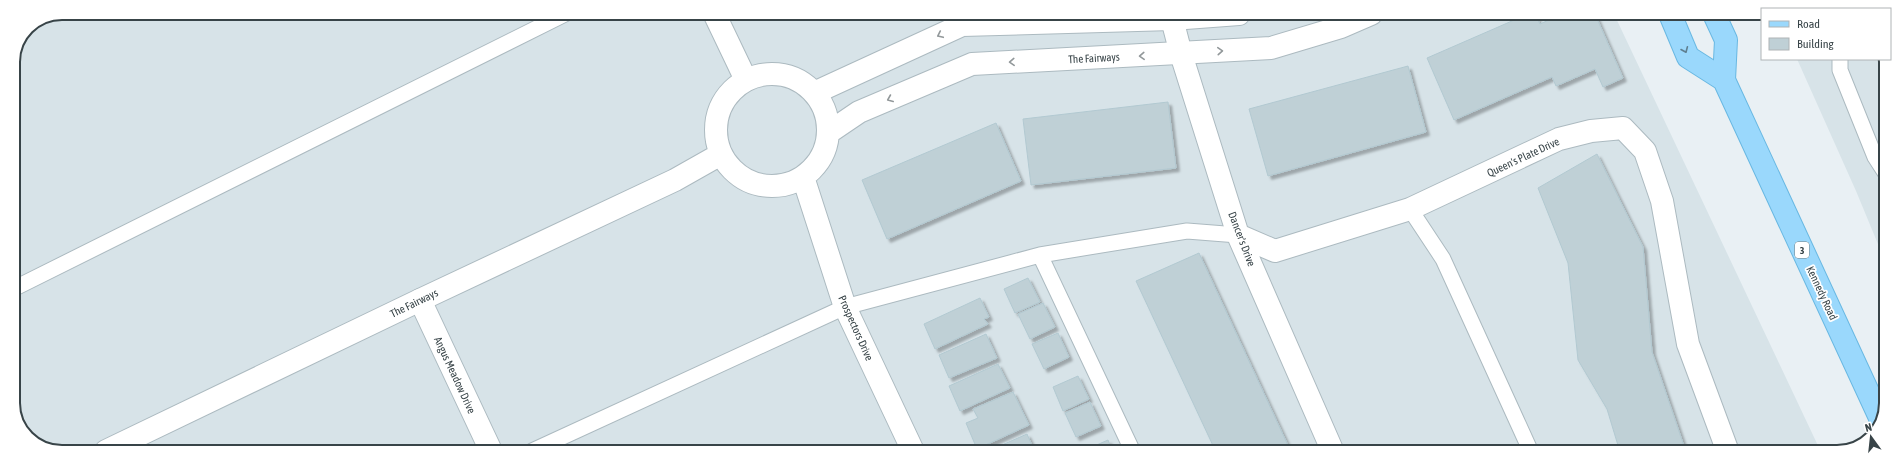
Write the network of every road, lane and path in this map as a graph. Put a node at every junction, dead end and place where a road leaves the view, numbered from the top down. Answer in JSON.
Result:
{"nodes":[{"id":1,"x":553,"y":20,"type":"edge"},
{"id":2,"x":717,"y":20,"type":"edge"},
{"id":3,"x":1137,"y":20,"type":"edge"},
{"id":4,"x":1172,"y":20,"type":"edge"},
{"id":5,"x":1357,"y":20,"type":"edge"},
{"id":6,"x":1673,"y":20,"type":"edge"},
{"id":7,"x":1717,"y":20,"type":"edge"},
{"id":8,"x":1181,"y":54,"type":"junction"},
{"id":9,"x":1840,"y":60,"type":"edge"},
{"id":10,"x":746,"y":80,"type":"junction"},
{"id":11,"x":1724,"y":80,"type":"junction"},
{"id":12,"x":814,"y":93,"type":"junction"},
{"id":13,"x":828,"y":133,"type":"junction"},
{"id":14,"x":721,"y":154,"type":"junction"},
{"id":15,"x":1879,"y":163,"type":"edge"},
{"id":16,"x":803,"y":177,"type":"junction"},
{"id":17,"x":1410,"y":209,"type":"junction"},
{"id":18,"x":1238,"y":235,"type":"junction"},
{"id":19,"x":1040,"y":255,"type":"junction"},
{"id":20,"x":20,"y":286,"type":"edge"},
{"id":21,"x":420,"y":300,"type":"junction"},
{"id":22,"x":845,"y":307,"type":"junction"},
{"id":23,"x":1877,"y":414,"type":"edge"},
{"id":24,"x":118,"y":445,"type":"edge"},
{"id":25,"x":488,"y":445,"type":"edge"},
{"id":26,"x":545,"y":445,"type":"edge"},
{"id":27,"x":910,"y":445,"type":"edge"},
{"id":28,"x":1130,"y":445,"type":"edge"},
{"id":29,"x":1330,"y":445,"type":"edge"},
{"id":30,"x":1527,"y":445,"type":"edge"},
{"id":31,"x":1725,"y":445,"type":"edge"}],
"edges":[{"from":1,"to":20,"type":"lane"},
{"from":2,"to":10,"type":"street"},
{"from":3,"to":12,"type":"street","one_way":true},
{"from":4,"to":8,"type":"street","name":"Dancer's Drive"},
{"from":8,"to":5,"type":"street","name":"The Fairways","one_way":true},
{"from":6,"to":11,"type":"main road","one_way":true},
{"from":7,"to":11,"type":"main road","name":"Kennedy Road","number":"3"},
{"from":8,"to":13,"type":"street","name":"The Fairways","one_way":true},
{"from":8,"to":18,"type":"street","name":"Dancer's Drive"},
{"from":9,"to":15,"type":"lane"},
{"from":10,"to":12,"type":"street"},
{"from":10,"to":14,"type":"street"},
{"from":11,"to":23,"type":"main road","name":"Kennedy Road","number":"3"},
{"from":12,"to":13,"type":"street"},
{"from":13,"to":16,"type":"street"},
{"from":14,"to":16,"type":"street"},
{"from":14,"to":21,"type":"street","name":"The Fairways"},
{"from":16,"to":22,"type":"street","name":"Prospectors Drive"},
{"from":17,"to":18,"type":"street","name":"Queen's Plate Drive"},
{"from":17,"to":30,"type":"lane"},
{"from":17,"to":31,"type":"street","name":"Queen's Plate Drive"},
{"from":18,"to":19,"type":"lane"},
{"from":18,"to":29,"type":"street","name":"Dancer's Drive"},
{"from":19,"to":22,"type":"lane"},
{"from":19,"to":28,"type":"lane"},
{"from":21,"to":24,"type":"street","name":"The Fairways"},
{"from":21,"to":25,"type":"street","name":"Angus Meadow Drive"},
{"from":22,"to":26,"type":"lane"},
{"from":22,"to":27,"type":"street","name":"Prospectors Drive"}]}
